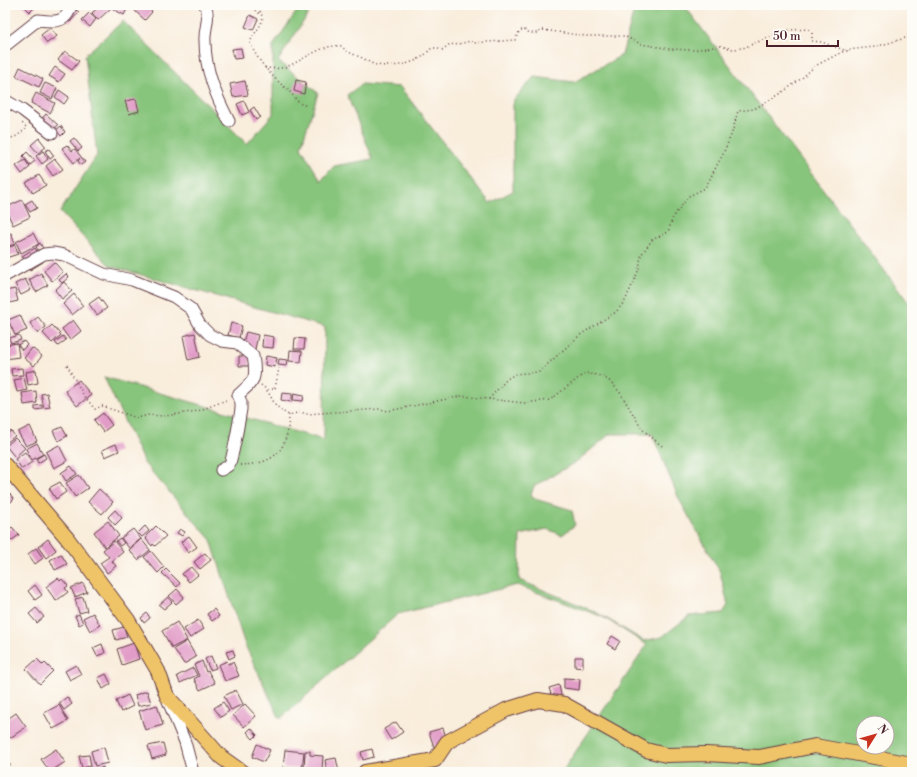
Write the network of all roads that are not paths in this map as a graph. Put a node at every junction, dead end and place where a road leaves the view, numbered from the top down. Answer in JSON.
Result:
{"nodes":[{"id":1,"x":71,"y":5,"type":"edge"},
{"id":2,"x":205,"y":5,"type":"edge"},
{"id":3,"x":5,"y":46,"type":"edge"},
{"id":4,"x":5,"y":100,"type":"edge"},
{"id":5,"x":229,"y":121,"type":"dead end"},
{"id":6,"x":52,"y":133,"type":"dead end"},
{"id":7,"x":5,"y":276,"type":"edge"},
{"id":8,"x":5,"y":465,"type":"edge"},
{"id":9,"x":225,"y":468,"type":"road end"},
{"id":10,"x":167,"y":696,"type":"junction"},
{"id":11,"x":912,"y":764,"type":"edge"},
{"id":12,"x":193,"y":772,"type":"edge"},
{"id":13,"x":242,"y":772,"type":"edge"},
{"id":14,"x":365,"y":772,"type":"edge"}],
"edges":[{"from":1,"to":3,"type":"street"},
{"from":2,"to":5,"type":"street"},
{"from":4,"to":6,"type":"street"},
{"from":7,"to":9,"type":"street"},
{"from":8,"to":10,"type":"main road"},
{"from":10,"to":12,"type":"street"},
{"from":10,"to":13,"type":"main road"},
{"from":11,"to":14,"type":"main road"}]}
